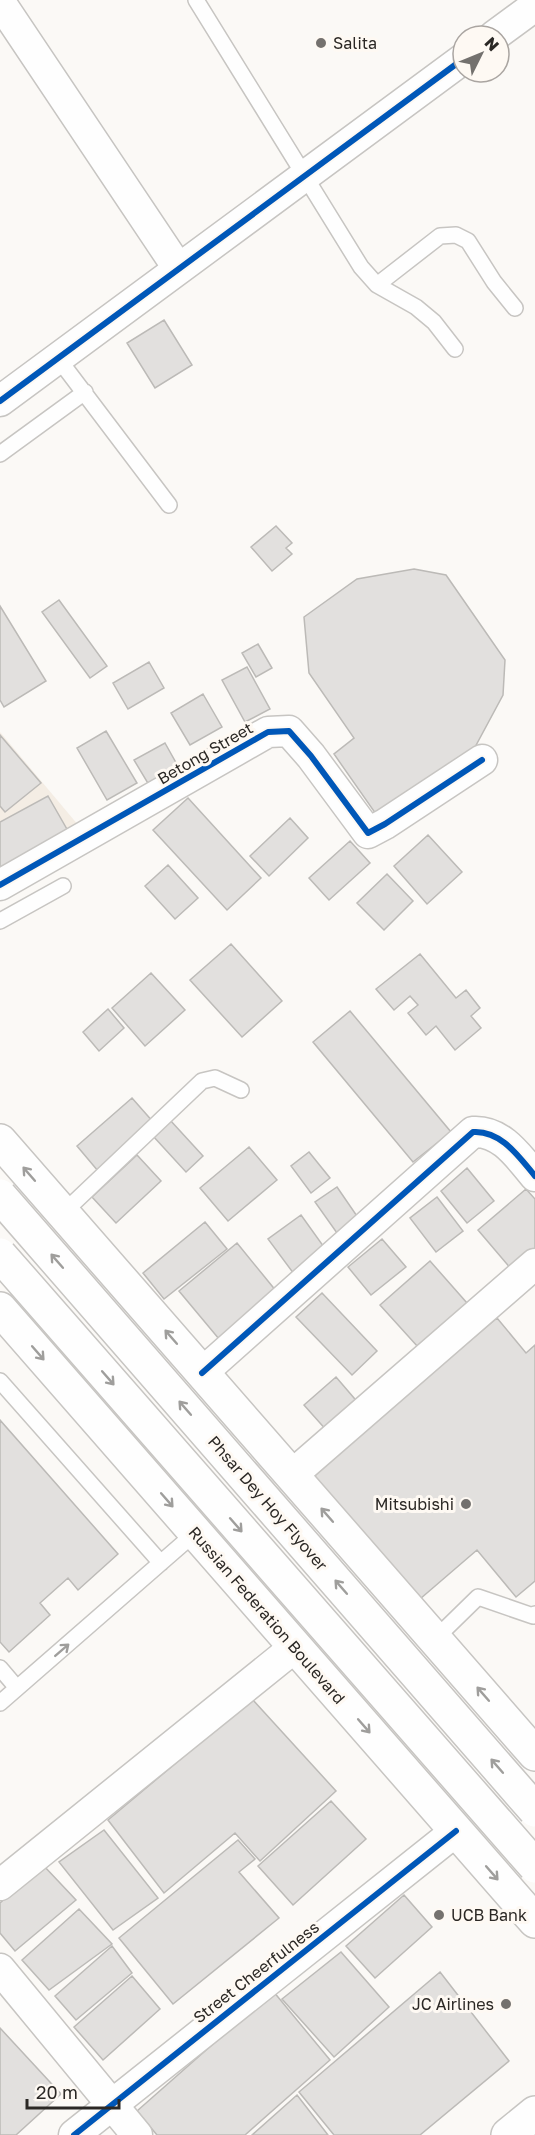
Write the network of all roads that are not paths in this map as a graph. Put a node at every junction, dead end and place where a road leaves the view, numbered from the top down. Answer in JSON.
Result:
{"nodes":[{"id":1,"x":196,"y":0,"type":"edge"},
{"id":2,"x":0,"y":2,"type":"edge"},
{"id":3,"x":535,"y":6,"type":"edge"},
{"id":4,"x":510,"y":24,"type":"edge"},
{"id":5,"x":451,"y":68,"type":"edge"},
{"id":6,"x":303,"y":176,"type":"junction"},
{"id":7,"x":178,"y":268,"type":"junction"},
{"id":8,"x":376,"y":285,"type":"junction"},
{"id":9,"x":515,"y":308,"type":"dead end"},
{"id":10,"x":455,"y":349,"type":"dead end"},
{"id":11,"x":57,"y":357,"type":"junction"},
{"id":12,"x":3,"y":392,"type":"edge"},
{"id":13,"x":85,"y":392,"type":"junction"},
{"id":14,"x":0,"y":454,"type":"edge"},
{"id":15,"x":169,"y":505,"type":"dead end"},
{"id":16,"x":482,"y":760,"type":"dead end"},
{"id":17,"x":0,"y":885,"type":"edge"},
{"id":18,"x":63,"y":886,"type":"dead end"},
{"id":19,"x":0,"y":921,"type":"edge"},
{"id":20,"x":241,"y":1090,"type":"dead end"},
{"id":21,"x":0,"y":1142,"type":"edge"},
{"id":22,"x":535,"y":1176,"type":"edge"},
{"id":23,"x":0,"y":1196,"type":"edge"},
{"id":24,"x":63,"y":1213,"type":"junction"},
{"id":25,"x":0,"y":1255,"type":"edge"},
{"id":26,"x":535,"y":1264,"type":"edge"},
{"id":27,"x":0,"y":1309,"type":"edge"},
{"id":28,"x":202,"y":1373,"type":"junction"},
{"id":29,"x":0,"y":1381,"type":"edge"},
{"id":30,"x":292,"y":1475,"type":"junction"},
{"id":31,"x":195,"y":1533,"type":"junction"},
{"id":32,"x":161,"y":1563,"type":"junction"},
{"id":33,"x":376,"y":1572,"type":"junction"},
{"id":34,"x":535,"y":1614,"type":"edge"},
{"id":35,"x":435,"y":1639,"type":"junction"},
{"id":36,"x":295,"y":1647,"type":"junction"},
{"id":37,"x":0,"y":1668,"type":"edge"},
{"id":38,"x":17,"y":1688,"type":"junction"},
{"id":39,"x":0,"y":1703,"type":"edge"},
{"id":40,"x":535,"y":1754,"type":"edge"},
{"id":41,"x":535,"y":1810,"type":"edge"},
{"id":42,"x":456,"y":1831,"type":"junction"},
{"id":43,"x":535,"y":1866,"type":"edge"},
{"id":44,"x":0,"y":1885,"type":"edge"},
{"id":45,"x":535,"y":1921,"type":"edge"},
{"id":46,"x":0,"y":1969,"type":"edge"},
{"id":47,"x":112,"y":2103,"type":"junction"},
{"id":48,"x":535,"y":2113,"type":"edge"},
{"id":49,"x":74,"y":2135,"type":"edge"},
{"id":50,"x":136,"y":2135,"type":"edge"},
{"id":51,"x":508,"y":2135,"type":"edge"}],
"edges":[{"from":1,"to":6,"type":"lane"},
{"from":2,"to":7,"type":"street"},
{"from":3,"to":4,"type":"street"},
{"from":5,"to":6,"type":"street"},
{"from":6,"to":7,"type":"street"},
{"from":6,"to":8,"type":"lane"},
{"from":7,"to":11,"type":"street"},
{"from":8,"to":9,"type":"lane"},
{"from":8,"to":10,"type":"lane"},
{"from":11,"to":12,"type":"street"},
{"from":11,"to":13,"type":"lane"},
{"from":13,"to":14,"type":"lane"},
{"from":13,"to":15,"type":"lane"},
{"from":16,"to":17,"type":"street","name":"Betong Street"},
{"from":18,"to":19,"type":"lane"},
{"from":20,"to":24,"type":"lane"},
{"from":24,"to":21,"type":"main road","one_way":true},
{"from":22,"to":28,"type":"street"},
{"from":41,"to":23,"type":"main road","name":"Phsar Dey Hoy Flyover","one_way":true,"bridge":true},
{"from":28,"to":24,"type":"main road","one_way":true},
{"from":25,"to":43,"type":"main road","one_way":true,"bridge":true},
{"from":26,"to":30,"type":"street"},
{"from":27,"to":31,"type":"main road","name":"Russian Federation Boulevard","one_way":true},
{"from":28,"to":30,"type":"main road"},
{"from":29,"to":32,"type":"lane"},
{"from":33,"to":30,"type":"main road","one_way":true},
{"from":31,"to":32,"type":"lane"},
{"from":31,"to":36,"type":"main road","name":"Russian Federation Boulevard"},
{"from":38,"to":32,"type":"lane","one_way":true},
{"from":33,"to":35,"type":"main road"},
{"from":33,"to":36,"type":"main road"},
{"from":34,"to":35,"type":"lane"},
{"from":40,"to":35,"type":"main road","one_way":true},
{"from":36,"to":42,"type":"main road","name":"Russian Federation Boulevard","one_way":true},
{"from":36,"to":44,"type":"street"},
{"from":37,"to":38,"type":"lane"},
{"from":38,"to":39,"type":"lane"},
{"from":42,"to":45,"type":"main road","name":"Russian Federation Boulevard","one_way":true},
{"from":42,"to":47,"type":"street","name":"Street Cheerfulness"},
{"from":46,"to":47,"type":"street"},
{"from":47,"to":49,"type":"street","name":"Street Cheerfulness"},
{"from":47,"to":50,"type":"street"},
{"from":48,"to":51,"type":"main road"}]}
